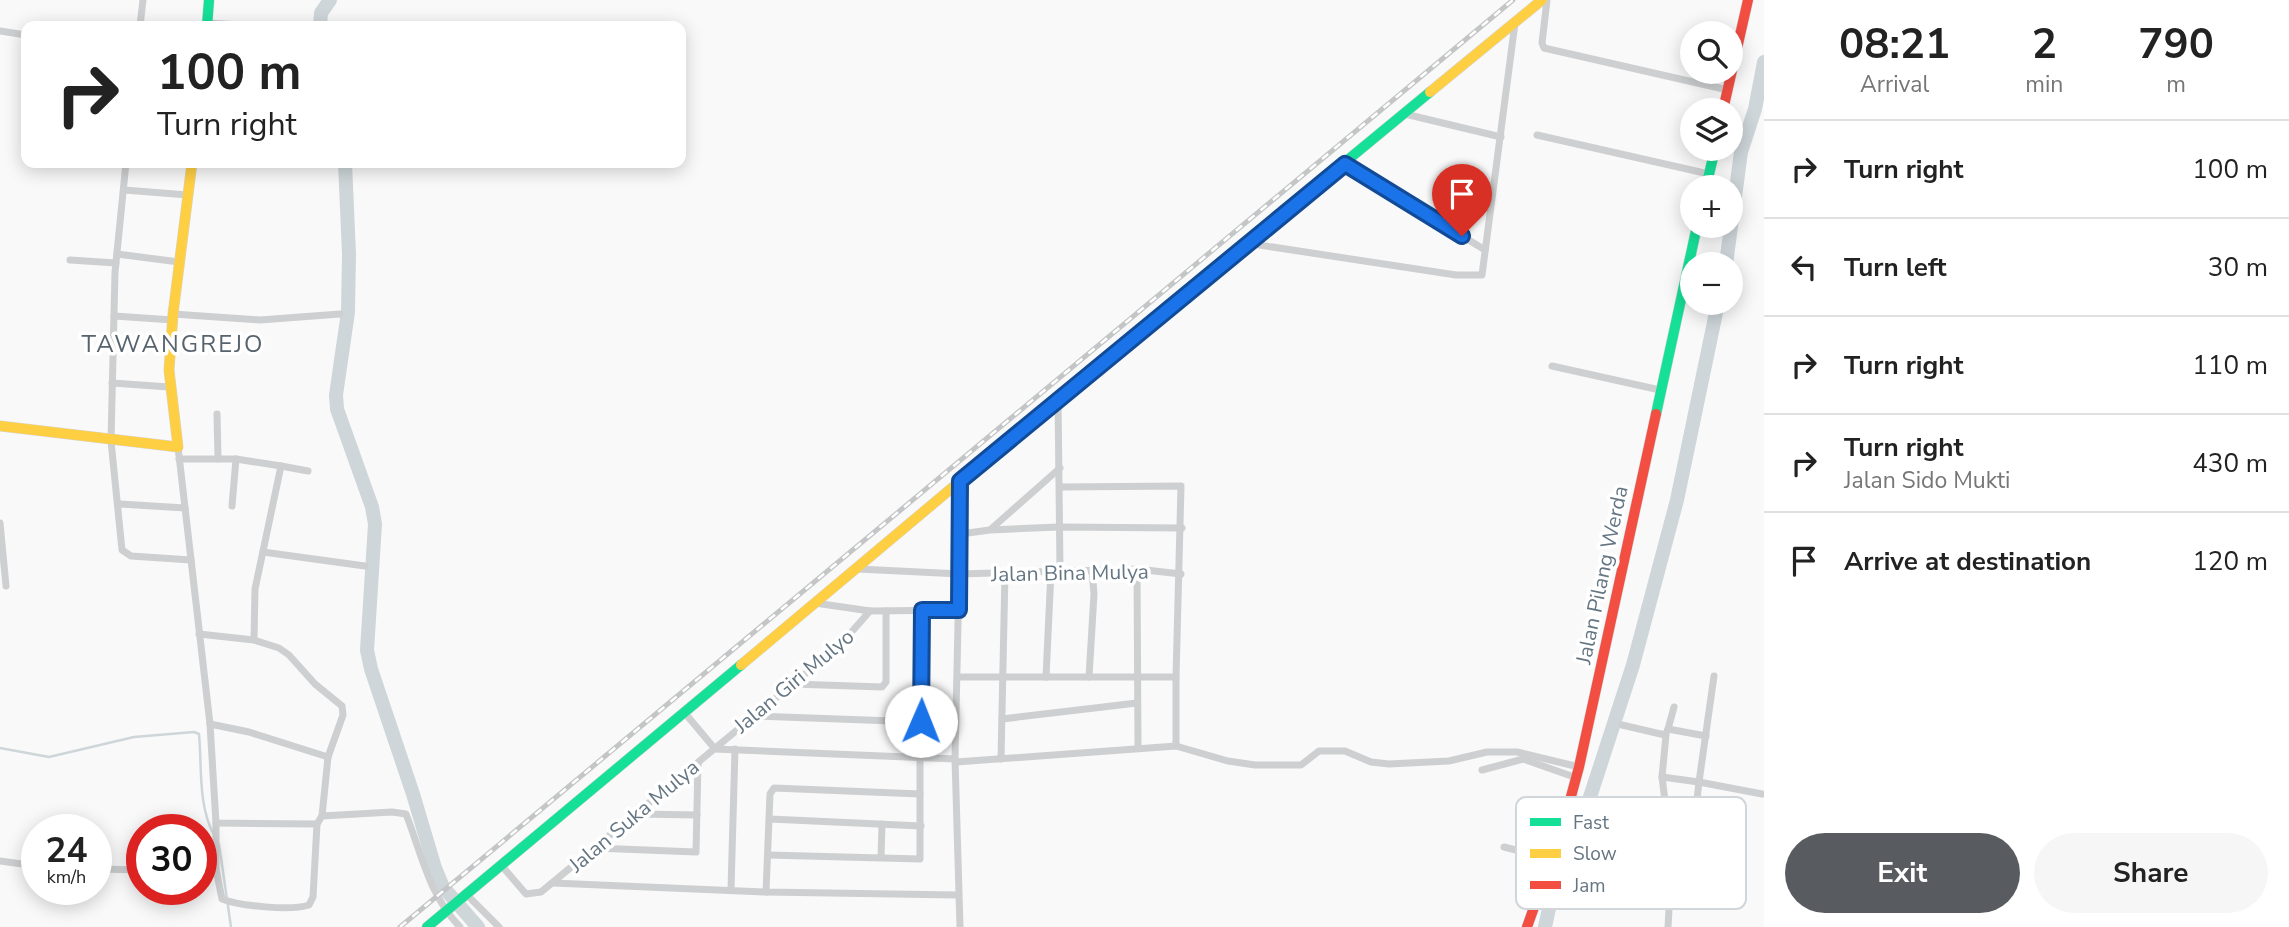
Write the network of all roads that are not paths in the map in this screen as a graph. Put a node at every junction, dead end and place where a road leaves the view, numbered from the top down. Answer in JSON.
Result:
{"nodes":[{"id":1,"x":143,"y":0,"type":"edge"},
{"id":2,"x":209,"y":0,"type":"edge"},
{"id":3,"x":1545,"y":0,"type":"edge"},
{"id":4,"x":1745,"y":1,"type":"edge"},
{"id":5,"x":141,"y":21,"type":"edge"},
{"id":6,"x":207,"y":21,"type":"edge"},
{"id":7,"x":1514,"y":23,"type":"junction"},
{"id":8,"x":0,"y":31,"type":"edge"},
{"id":9,"x":21,"y":34,"type":"edge"},
{"id":10,"x":1728,"y":90,"type":"junction"},
{"id":11,"x":1726,"y":98,"type":"edge"},
{"id":12,"x":1405,"y":114,"type":"junction"},
{"id":13,"x":1537,"y":135,"type":"dead end"},
{"id":14,"x":1501,"y":137,"type":"junction"},
{"id":15,"x":1712,"y":161,"type":"edge"},
{"id":16,"x":1345,"y":164,"type":"junction"},
{"id":17,"x":126,"y":168,"type":"edge"},
{"id":18,"x":191,"y":168,"type":"edge"},
{"id":19,"x":1709,"y":174,"type":"joint"},
{"id":20,"x":124,"y":190,"type":"junction"},
{"id":21,"x":188,"y":195,"type":"junction"},
{"id":22,"x":1694,"y":238,"type":"edge"},
{"id":23,"x":1246,"y":243,"type":"junction"},
{"id":24,"x":1485,"y":250,"type":"junction"},
{"id":25,"x":117,"y":254,"type":"junction"},
{"id":26,"x":71,"y":260,"type":"dead end"},
{"id":27,"x":179,"y":262,"type":"junction"},
{"id":28,"x":116,"y":263,"type":"junction"},
{"id":29,"x":340,"y":314,"type":"dead end"},
{"id":30,"x":114,"y":316,"type":"junction"},
{"id":31,"x":173,"y":317,"type":"junction"},
{"id":32,"x":1552,"y":366,"type":"dead end"},
{"id":33,"x":113,"y":383,"type":"junction"},
{"id":34,"x":170,"y":387,"type":"junction"},
{"id":35,"x":1660,"y":390,"type":"junction"},
{"id":36,"x":1058,"y":399,"type":"junction"},
{"id":37,"x":217,"y":414,"type":"dead end"},
{"id":38,"x":0,"y":426,"type":"edge"},
{"id":39,"x":111,"y":441,"type":"junction"},
{"id":40,"x":178,"y":447,"type":"junction"},
{"id":41,"x":179,"y":459,"type":"junction"},
{"id":42,"x":218,"y":459,"type":"junction"},
{"id":43,"x":236,"y":459,"type":"junction"},
{"id":44,"x":281,"y":466,"type":"junction"},
{"id":45,"x":1060,"y":468,"type":"junction"},
{"id":46,"x":308,"y":471,"type":"dead end"},
{"id":47,"x":960,"y":481,"type":"junction"},
{"id":48,"x":1060,"y":486,"type":"junction"},
{"id":49,"x":120,"y":504,"type":"junction"},
{"id":50,"x":232,"y":506,"type":"dead end"},
{"id":51,"x":185,"y":508,"type":"junction"},
{"id":52,"x":0,"y":523,"type":"edge"},
{"id":53,"x":1059,"y":527,"type":"junction"},
{"id":54,"x":1182,"y":528,"type":"junction"},
{"id":55,"x":990,"y":530,"type":"junction"},
{"id":56,"x":960,"y":534,"type":"junction"},
{"id":57,"x":262,"y":552,"type":"junction"},
{"id":58,"x":191,"y":560,"type":"junction"},
{"id":59,"x":365,"y":566,"type":"dead end"},
{"id":60,"x":858,"y":569,"type":"junction"},
{"id":61,"x":1137,"y":569,"type":"junction"},
{"id":62,"x":1060,"y":570,"type":"junction"},
{"id":63,"x":1092,"y":570,"type":"junction"},
{"id":64,"x":1051,"y":571,"type":"junction"},
{"id":65,"x":1005,"y":573,"type":"junction"},
{"id":66,"x":960,"y":574,"type":"junction"},
{"id":67,"x":1181,"y":574,"type":"junction"},
{"id":68,"x":6,"y":586,"type":"dead end"},
{"id":69,"x":815,"y":603,"type":"junction"},
{"id":70,"x":922,"y":610,"type":"junction"},
{"id":71,"x":959,"y":610,"type":"junction"},
{"id":72,"x":870,"y":611,"type":"junction"},
{"id":73,"x":886,"y":611,"type":"junction"},
{"id":74,"x":199,"y":634,"type":"junction"},
{"id":75,"x":254,"y":640,"type":"junction"},
{"id":76,"x":1714,"y":676,"type":"dead end"},
{"id":77,"x":958,"y":677,"type":"junction"},
{"id":78,"x":1003,"y":677,"type":"junction"},
{"id":79,"x":1046,"y":677,"type":"junction"},
{"id":80,"x":1089,"y":677,"type":"junction"},
{"id":81,"x":1176,"y":677,"type":"junction"},
{"id":82,"x":1136,"y":678,"type":"junction"},
{"id":83,"x":793,"y":684,"type":"junction"},
{"id":84,"x":1137,"y":703,"type":"junction"},
{"id":85,"x":1674,"y":707,"type":"dead end"},
{"id":86,"x":684,"y":712,"type":"junction"},
{"id":87,"x":754,"y":716,"type":"junction"},
{"id":88,"x":1002,"y":719,"type":"junction"},
{"id":89,"x":210,"y":724,"type":"junction"},
{"id":90,"x":1622,"y":726,"type":"dead end"},
{"id":91,"x":1667,"y":732,"type":"junction"},
{"id":92,"x":1706,"y":736,"type":"junction"},
{"id":93,"x":1176,"y":746,"type":"junction"},
{"id":94,"x":1138,"y":747,"type":"junction"},
{"id":95,"x":715,"y":749,"type":"junction"},
{"id":96,"x":735,"y":750,"type":"junction"},
{"id":97,"x":328,"y":757,"type":"junction"},
{"id":98,"x":920,"y":757,"type":"junction"},
{"id":99,"x":1001,"y":759,"type":"junction"},
{"id":100,"x":956,"y":761,"type":"junction"},
{"id":101,"x":698,"y":763,"type":"junction"},
{"id":102,"x":1482,"y":770,"type":"dead end"},
{"id":103,"x":1578,"y":773,"type":"junction"},
{"id":104,"x":1662,"y":777,"type":"junction"},
{"id":105,"x":1699,"y":782,"type":"junction"},
{"id":106,"x":920,"y":794,"type":"junction"},
{"id":107,"x":1762,"y":794,"type":"dead end"},
{"id":108,"x":1573,"y":797,"type":"edge"},
{"id":109,"x":1665,"y":797,"type":"edge"},
{"id":110,"x":1697,"y":797,"type":"edge"},
{"id":111,"x":215,"y":814,"type":"edge"},
{"id":112,"x":636,"y":814,"type":"junction"},
{"id":113,"x":697,"y":815,"type":"junction"},
{"id":114,"x":323,"y":816,"type":"junction"},
{"id":115,"x":770,"y":819,"type":"junction"},
{"id":116,"x":217,"y":823,"type":"edge"},
{"id":117,"x":317,"y":824,"type":"junction"},
{"id":118,"x":882,"y":824,"type":"junction"},
{"id":119,"x":921,"y":826,"type":"junction"},
{"id":120,"x":1504,"y":847,"type":"dead end"},
{"id":121,"x":595,"y":848,"type":"junction"},
{"id":122,"x":1516,"y":850,"type":"edge"},
{"id":123,"x":768,"y":855,"type":"junction"},
{"id":124,"x":881,"y":857,"type":"junction"},
{"id":125,"x":0,"y":861,"type":"edge"},
{"id":126,"x":21,"y":864,"type":"edge"},
{"id":127,"x":501,"y":865,"type":"junction"},
{"id":128,"x":217,"y":872,"type":"edge"},
{"id":129,"x":553,"y":883,"type":"junction"},
{"id":130,"x":731,"y":889,"type":"junction"},
{"id":131,"x":766,"y":892,"type":"junction"},
{"id":132,"x":957,"y":895,"type":"junction"},
{"id":133,"x":466,"y":897,"type":"junction"},
{"id":134,"x":1533,"y":909,"type":"edge"},
{"id":135,"x":1669,"y":909,"type":"edge"},
{"id":136,"x":448,"y":910,"type":"junction"},
{"id":137,"x":428,"y":927,"type":"edge"},
{"id":138,"x":460,"y":927,"type":"edge"},
{"id":139,"x":499,"y":927,"type":"edge"},
{"id":140,"x":960,"y":927,"type":"edge"},
{"id":141,"x":1527,"y":927,"type":"edge"},
{"id":142,"x":1668,"y":927,"type":"edge"}],
"edges":[{"from":1,"to":5,"type":"street"},
{"from":2,"to":6,"type":"main road"},
{"from":3,"to":7,"type":"main road"},
{"from":3,"to":10,"type":"street"},
{"from":4,"to":10,"type":"main road"},
{"from":7,"to":12,"type":"main road"},
{"from":7,"to":14,"type":"street"},
{"from":8,"to":9,"type":"street"},
{"from":10,"to":11,"type":"main road"},
{"from":12,"to":14,"type":"street"},
{"from":12,"to":16,"type":"main road"},
{"from":13,"to":19,"type":"street"},
{"from":14,"to":24,"type":"street"},
{"from":15,"to":19,"type":"main road"},
{"from":16,"to":23,"type":"main road"},
{"from":16,"to":24,"type":"street"},
{"from":17,"to":20,"type":"street"},
{"from":18,"to":21,"type":"main road"},
{"from":20,"to":21,"type":"street"},
{"from":20,"to":25,"type":"street"},
{"from":21,"to":27,"type":"main road"},
{"from":22,"to":35,"type":"main road","name":"Jalan Pilang Werda"},
{"from":23,"to":24,"type":"street"},
{"from":23,"to":36,"type":"main road"},
{"from":25,"to":27,"type":"street"},
{"from":25,"to":28,"type":"street"},
{"from":26,"to":28,"type":"street"},
{"from":27,"to":31,"type":"main road"},
{"from":28,"to":30,"type":"street"},
{"from":29,"to":31,"type":"street"},
{"from":30,"to":31,"type":"street"},
{"from":30,"to":33,"type":"street"},
{"from":31,"to":34,"type":"main road"},
{"from":32,"to":35,"type":"street"},
{"from":33,"to":34,"type":"street"},
{"from":33,"to":39,"type":"street"},
{"from":34,"to":40,"type":"main road"},
{"from":35,"to":103,"type":"main road","name":"Jalan Pilang Werda"},
{"from":36,"to":45,"type":"street"},
{"from":36,"to":47,"type":"main road"},
{"from":37,"to":42,"type":"street"},
{"from":38,"to":39,"type":"main road"},
{"from":39,"to":40,"type":"main road"},
{"from":39,"to":49,"type":"street"},
{"from":40,"to":41,"type":"street"},
{"from":41,"to":42,"type":"street"},
{"from":41,"to":51,"type":"street"},
{"from":42,"to":43,"type":"street"},
{"from":43,"to":44,"type":"street"},
{"from":43,"to":50,"type":"street"},
{"from":44,"to":46,"type":"street"},
{"from":44,"to":57,"type":"street"},
{"from":45,"to":48,"type":"street"},
{"from":45,"to":55,"type":"street"},
{"from":47,"to":56,"type":"street"},
{"from":47,"to":60,"type":"main road"},
{"from":48,"to":53,"type":"street"},
{"from":48,"to":54,"type":"street"},
{"from":49,"to":51,"type":"street"},
{"from":49,"to":58,"type":"street"},
{"from":51,"to":58,"type":"street"},
{"from":52,"to":68,"type":"street"},
{"from":53,"to":54,"type":"street"},
{"from":53,"to":55,"type":"street"},
{"from":53,"to":62,"type":"street"},
{"from":54,"to":67,"type":"street"},
{"from":55,"to":56,"type":"street"},
{"from":56,"to":66,"type":"street"},
{"from":57,"to":59,"type":"street"},
{"from":57,"to":75,"type":"street"},
{"from":58,"to":74,"type":"street"},
{"from":60,"to":66,"type":"street","name":"Jalan Bina Mulya"},
{"from":60,"to":69,"type":"main road"},
{"from":61,"to":63,"type":"street","name":"Jalan Bina Mulya"},
{"from":61,"to":67,"type":"street","name":"Jalan Bina Mulya"},
{"from":61,"to":82,"type":"street"},
{"from":62,"to":63,"type":"street","name":"Jalan Bina Mulya"},
{"from":62,"to":64,"type":"street","name":"Jalan Bina Mulya"},
{"from":63,"to":80,"type":"street"},
{"from":64,"to":65,"type":"street","name":"Jalan Bina Mulya"},
{"from":64,"to":79,"type":"street"},
{"from":65,"to":66,"type":"street","name":"Jalan Bina Mulya"},
{"from":65,"to":78,"type":"street"},
{"from":66,"to":71,"type":"street"},
{"from":67,"to":81,"type":"street"},
{"from":69,"to":72,"type":"street"},
{"from":69,"to":86,"type":"main road"},
{"from":70,"to":71,"type":"street"},
{"from":70,"to":73,"type":"street"},
{"from":70,"to":87,"type":"street"},
{"from":71,"to":77,"type":"street"},
{"from":72,"to":73,"type":"street"},
{"from":72,"to":83,"type":"street","name":"Jalan Giri Mulyo"},
{"from":73,"to":83,"type":"street"},
{"from":74,"to":75,"type":"street"},
{"from":74,"to":89,"type":"street"},
{"from":75,"to":97,"type":"street"},
{"from":76,"to":92,"type":"street"},
{"from":77,"to":78,"type":"street"},
{"from":77,"to":100,"type":"street"},
{"from":78,"to":79,"type":"street"},
{"from":78,"to":88,"type":"street"},
{"from":79,"to":80,"type":"street"},
{"from":80,"to":82,"type":"street"},
{"from":81,"to":82,"type":"street"},
{"from":81,"to":93,"type":"street"},
{"from":82,"to":84,"type":"street"},
{"from":83,"to":87,"type":"street","name":"Jalan Giri Mulyo"},
{"from":84,"to":88,"type":"street"},
{"from":84,"to":94,"type":"street"},
{"from":85,"to":91,"type":"street"},
{"from":86,"to":95,"type":"street"},
{"from":86,"to":127,"type":"main road"},
{"from":87,"to":95,"type":"street","name":"Jalan Giri Mulyo"},
{"from":88,"to":99,"type":"street"},
{"from":89,"to":97,"type":"street"},
{"from":89,"to":111,"type":"street"},
{"from":90,"to":91,"type":"street"},
{"from":91,"to":92,"type":"street"},
{"from":91,"to":104,"type":"street"},
{"from":92,"to":105,"type":"street"},
{"from":93,"to":94,"type":"street"},
{"from":93,"to":103,"type":"street"},
{"from":94,"to":99,"type":"street"},
{"from":95,"to":96,"type":"street"},
{"from":95,"to":101,"type":"street","name":"Jalan Suka Mulya"},
{"from":96,"to":98,"type":"street"},
{"from":96,"to":130,"type":"street"},
{"from":97,"to":114,"type":"street"},
{"from":98,"to":100,"type":"street"},
{"from":98,"to":106,"type":"street"},
{"from":99,"to":100,"type":"street"},
{"from":100,"to":132,"type":"street"},
{"from":101,"to":112,"type":"street","name":"Jalan Suka Mulya"},
{"from":101,"to":113,"type":"street"},
{"from":102,"to":103,"type":"street"},
{"from":103,"to":108,"type":"main road","name":"Jalan Pilang Werda"},
{"from":104,"to":105,"type":"street"},
{"from":104,"to":109,"type":"street"},
{"from":105,"to":107,"type":"street"},
{"from":105,"to":110,"type":"street"},
{"from":106,"to":115,"type":"street"},
{"from":106,"to":119,"type":"street"},
{"from":112,"to":113,"type":"street"},
{"from":112,"to":121,"type":"street","name":"Jalan Suka Mulya"},
{"from":113,"to":121,"type":"street"},
{"from":114,"to":117,"type":"street"},
{"from":114,"to":136,"type":"street"},
{"from":115,"to":118,"type":"street"},
{"from":115,"to":123,"type":"street"},
{"from":116,"to":117,"type":"street"},
{"from":117,"to":128,"type":"street"},
{"from":118,"to":119,"type":"street"},
{"from":118,"to":124,"type":"street"},
{"from":119,"to":124,"type":"street"},
{"from":120,"to":122,"type":"street"},
{"from":121,"to":129,"type":"street","name":"Jalan Suka Mulya"},
{"from":123,"to":124,"type":"street"},
{"from":123,"to":131,"type":"street"},
{"from":125,"to":126,"type":"street"},
{"from":127,"to":129,"type":"street"},
{"from":127,"to":133,"type":"main road"},
{"from":129,"to":130,"type":"street"},
{"from":130,"to":131,"type":"street"},
{"from":131,"to":132,"type":"street"},
{"from":132,"to":140,"type":"street"},
{"from":133,"to":136,"type":"main road"},
{"from":133,"to":139,"type":"street"},
{"from":134,"to":141,"type":"main road","name":"Jalan Pilang Werda"},
{"from":135,"to":142,"type":"street"},
{"from":136,"to":137,"type":"main road"},
{"from":136,"to":138,"type":"street"}]}
